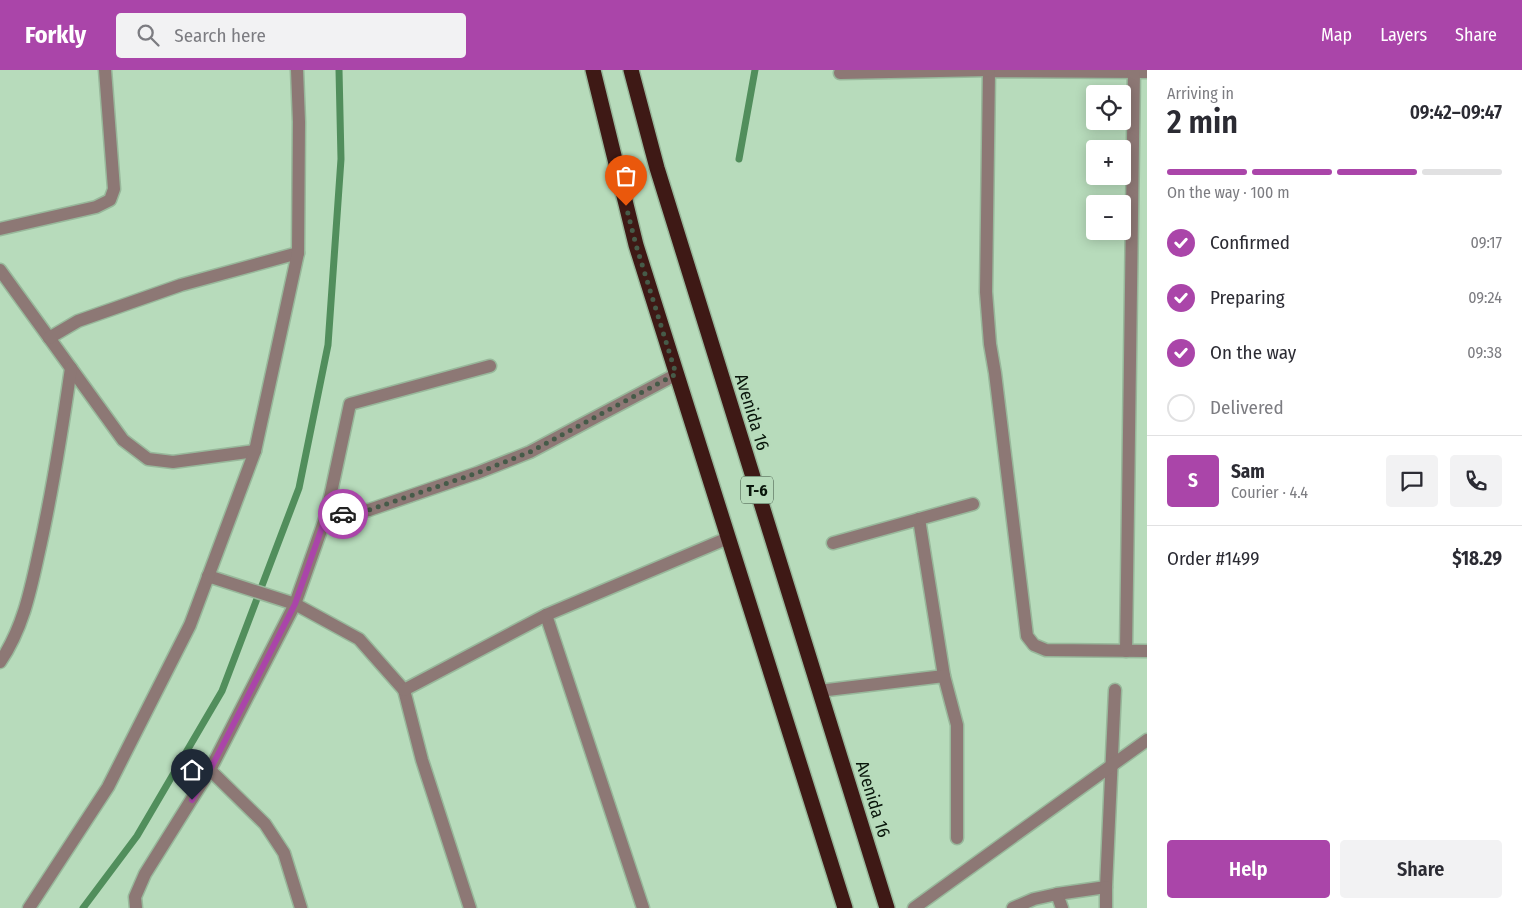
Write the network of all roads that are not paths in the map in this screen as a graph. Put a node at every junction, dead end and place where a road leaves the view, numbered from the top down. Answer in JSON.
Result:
{"nodes":[{"id":1,"x":105,"y":70,"type":"edge"},
{"id":2,"x":297,"y":70,"type":"edge"},
{"id":3,"x":593,"y":70,"type":"edge"},
{"id":4,"x":631,"y":70,"type":"edge"},
{"id":5,"x":989,"y":70,"type":"edge"},
{"id":6,"x":1138,"y":72,"type":"edge"},
{"id":7,"x":840,"y":73,"type":"dead end"},
{"id":8,"x":0,"y":229,"type":"edge"},
{"id":9,"x":298,"y":253,"type":"junction"},
{"id":10,"x":0,"y":270,"type":"edge"},
{"id":11,"x":49,"y":338,"type":"junction"},
{"id":12,"x":490,"y":366,"type":"dead end"},
{"id":13,"x":71,"y":368,"type":"junction"},
{"id":14,"x":676,"y":374,"type":"junction"},
{"id":15,"x":255,"y":451,"type":"junction"},
{"id":16,"x":973,"y":504,"type":"dead end"},
{"id":17,"x":326,"y":516,"type":"junction"},
{"id":18,"x":919,"y":519,"type":"junction"},
{"id":19,"x":728,"y":538,"type":"junction"},
{"id":20,"x":833,"y":543,"type":"dead end"},
{"id":21,"x":208,"y":576,"type":"junction"},
{"id":22,"x":295,"y":604,"type":"junction"},
{"id":23,"x":546,"y":615,"type":"junction"},
{"id":24,"x":1126,"y":651,"type":"junction"},
{"id":25,"x":1147,"y":651,"type":"edge"},
{"id":26,"x":0,"y":662,"type":"edge"},
{"id":27,"x":944,"y":676,"type":"junction"},
{"id":28,"x":404,"y":690,"type":"junction"},
{"id":29,"x":1115,"y":690,"type":"dead end"},
{"id":30,"x":820,"y":691,"type":"junction"},
{"id":31,"x":1147,"y":740,"type":"edge"},
{"id":32,"x":210,"y":770,"type":"junction"},
{"id":33,"x":957,"y":838,"type":"dead end"},
{"id":34,"x":1106,"y":887,"type":"junction"},
{"id":35,"x":1057,"y":894,"type":"junction"},
{"id":36,"x":888,"y":906,"type":"edge"},
{"id":37,"x":29,"y":908,"type":"edge"},
{"id":38,"x":136,"y":908,"type":"edge"},
{"id":39,"x":301,"y":908,"type":"edge"},
{"id":40,"x":470,"y":908,"type":"edge"},
{"id":41,"x":643,"y":908,"type":"edge"},
{"id":42,"x":845,"y":908,"type":"edge"},
{"id":43,"x":914,"y":908,"type":"edge"},
{"id":44,"x":1014,"y":908,"type":"edge"},
{"id":45,"x":1062,"y":908,"type":"edge"},
{"id":46,"x":1106,"y":908,"type":"edge"}],
"edges":[{"from":1,"to":8,"type":"street"},
{"from":2,"to":9,"type":"street"},
{"from":3,"to":14,"type":"highway","number":"T-6"},
{"from":4,"to":30,"type":"highway","name":"Avenida 16","number":"T-6"},
{"from":5,"to":6,"type":"street"},
{"from":5,"to":7,"type":"street"},
{"from":5,"to":24,"type":"street"},
{"from":6,"to":24,"type":"street"},
{"from":9,"to":11,"type":"street"},
{"from":9,"to":15,"type":"street"},
{"from":10,"to":11,"type":"street"},
{"from":11,"to":13,"type":"street"},
{"from":12,"to":17,"type":"street"},
{"from":13,"to":15,"type":"street"},
{"from":13,"to":26,"type":"street"},
{"from":14,"to":17,"type":"street"},
{"from":14,"to":19,"type":"highway","number":"T-6"},
{"from":15,"to":21,"type":"street"},
{"from":16,"to":18,"type":"street"},
{"from":17,"to":22,"type":"street"},
{"from":18,"to":20,"type":"street"},
{"from":18,"to":27,"type":"street"},
{"from":19,"to":23,"type":"street"},
{"from":19,"to":42,"type":"highway","number":"T-6"},
{"from":21,"to":22,"type":"street"},
{"from":21,"to":37,"type":"street"},
{"from":22,"to":28,"type":"street"},
{"from":22,"to":32,"type":"street"},
{"from":23,"to":28,"type":"street"},
{"from":23,"to":41,"type":"street"},
{"from":24,"to":25,"type":"street"},
{"from":27,"to":30,"type":"street"},
{"from":27,"to":33,"type":"street"},
{"from":28,"to":40,"type":"street"},
{"from":29,"to":34,"type":"street"},
{"from":30,"to":36,"type":"highway","name":"Avenida 16","number":"T-6"},
{"from":31,"to":43,"type":"street"},
{"from":32,"to":38,"type":"street"},
{"from":32,"to":39,"type":"street"},
{"from":34,"to":35,"type":"street"},
{"from":34,"to":46,"type":"street"},
{"from":35,"to":44,"type":"street"},
{"from":35,"to":45,"type":"street"}]}
